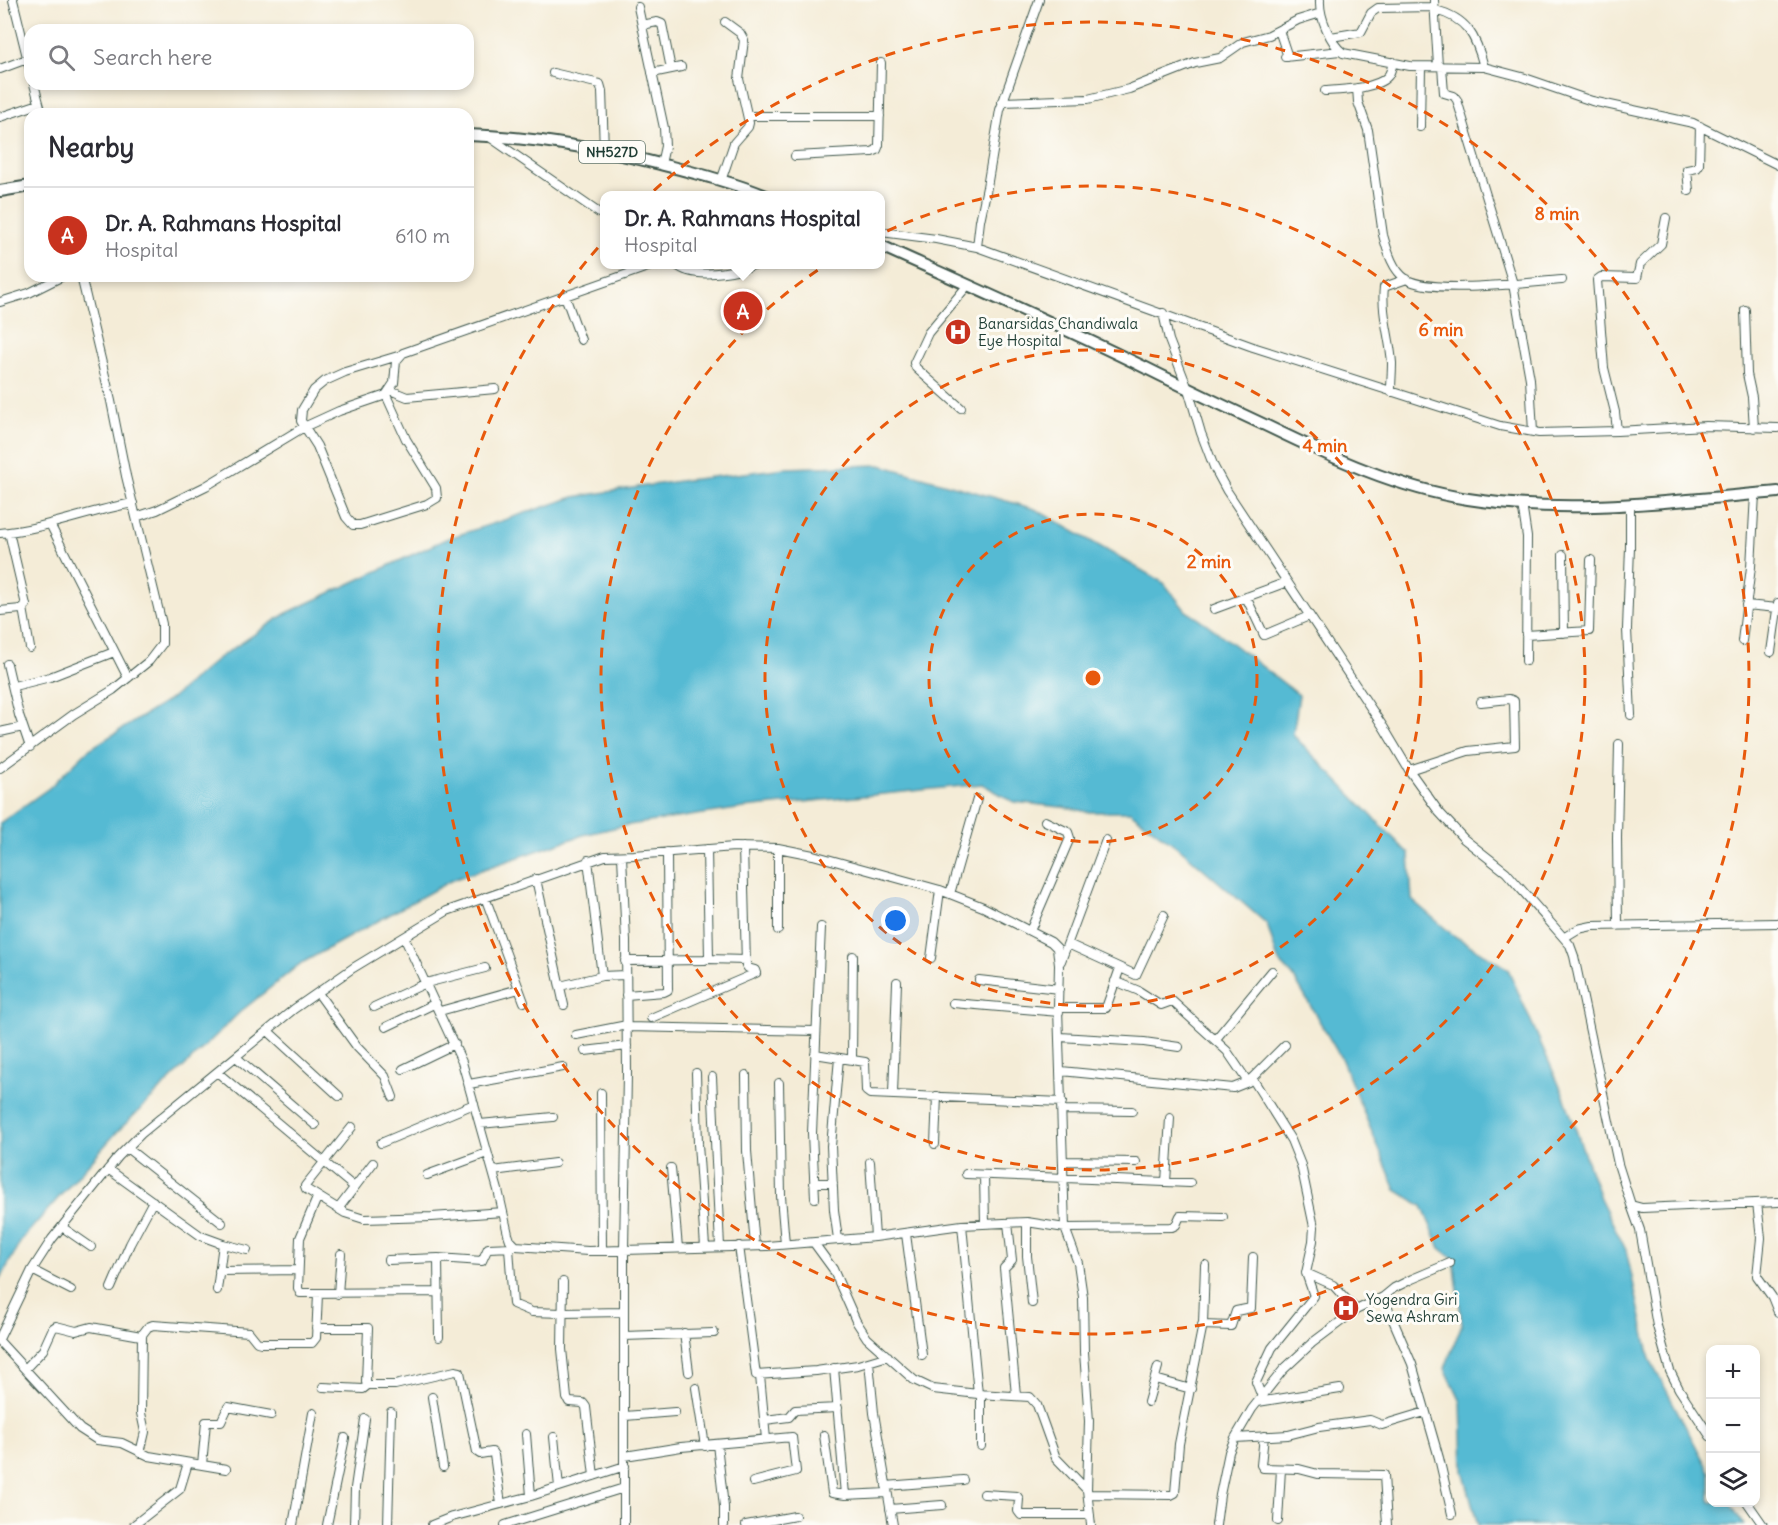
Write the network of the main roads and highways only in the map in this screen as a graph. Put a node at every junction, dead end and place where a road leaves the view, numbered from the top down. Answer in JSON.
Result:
{"nodes":[{"id":1,"x":474,"y":135,"type":"edge"},
{"id":2,"x":24,"y":187,"type":"edge"},
{"id":3,"x":0,"y":191,"type":"edge"},
{"id":4,"x":756,"y":191,"type":"edge"},
{"id":5,"x":885,"y":248,"type":"edge"},
{"id":6,"x":1778,"y":492,"type":"edge"}],
"edges":[{"from":1,"to":4,"type":"highway","number":"NH527D"},
{"from":2,"to":3,"type":"highway"},
{"from":5,"to":6,"type":"highway"}]}
